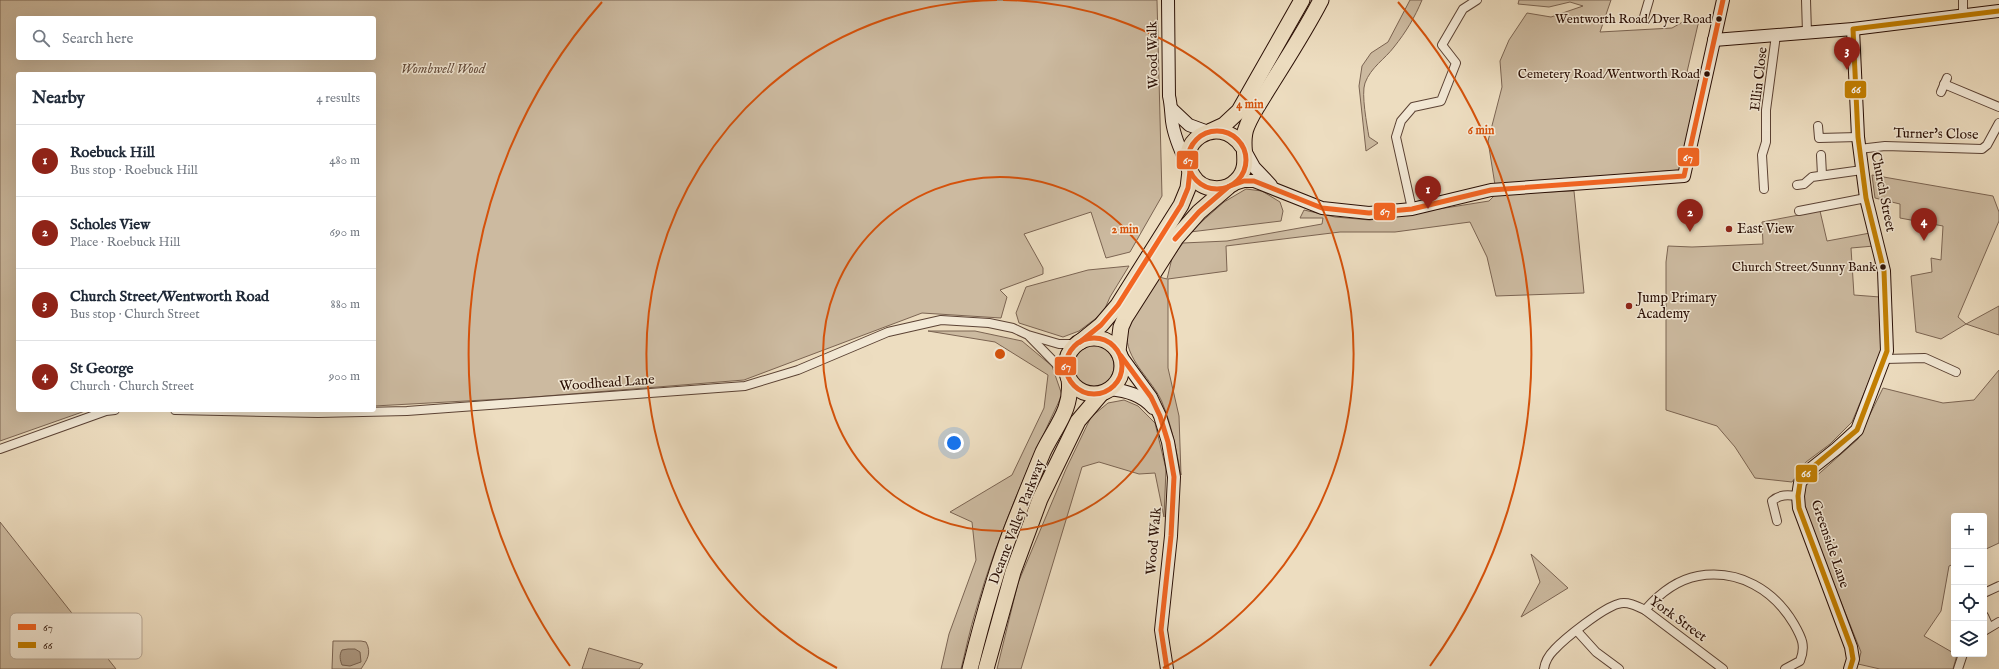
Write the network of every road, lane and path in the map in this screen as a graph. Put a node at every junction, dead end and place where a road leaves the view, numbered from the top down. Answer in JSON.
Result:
{"nodes":[{"id":1,"x":1168,"y":0,"type":"edge"},
{"id":2,"x":1302,"y":0,"type":"edge"},
{"id":3,"x":1320,"y":0,"type":"edge"},
{"id":4,"x":1477,"y":0,"type":"edge"},
{"id":5,"x":1649,"y":0,"type":"edge"},
{"id":6,"x":1723,"y":0,"type":"edge"},
{"id":7,"x":1806,"y":0,"type":"edge"},
{"id":8,"x":1963,"y":0,"type":"edge"},
{"id":9,"x":1999,"y":11,"type":"edge"},
{"id":10,"x":1963,"y":16,"type":"junction"},
{"id":11,"x":1644,"y":17,"type":"dead end"},
{"id":12,"x":1853,"y":29,"type":"junction"},
{"id":13,"x":1807,"y":33,"type":"junction"},
{"id":14,"x":1776,"y":35,"type":"junction"},
{"id":15,"x":1714,"y":40,"type":"junction"},
{"id":16,"x":1944,"y":85,"type":"dead end"},
{"id":17,"x":1999,"y":107,"type":"edge"},
{"id":18,"x":1172,"y":109,"type":"junction"},
{"id":19,"x":1999,"y":123,"type":"edge"},
{"id":20,"x":1818,"y":126,"type":"dead end"},
{"id":21,"x":1209,"y":132,"type":"junction"},
{"id":22,"x":1859,"y":143,"type":"junction"},
{"id":23,"x":1243,"y":147,"type":"junction"},
{"id":24,"x":1821,"y":155,"type":"dead end"},
{"id":25,"x":1189,"y":169,"type":"junction"},
{"id":26,"x":1862,"y":170,"type":"junction"},
{"id":27,"x":1822,"y":175,"type":"junction"},
{"id":28,"x":1797,"y":185,"type":"dead end"},
{"id":29,"x":1229,"y":186,"type":"junction"},
{"id":30,"x":1275,"y":189,"type":"junction"},
{"id":31,"x":1764,"y":189,"type":"dead end"},
{"id":32,"x":1866,"y":198,"type":"junction"},
{"id":33,"x":1412,"y":209,"type":"junction"},
{"id":34,"x":1798,"y":211,"type":"dead end"},
{"id":35,"x":1028,"y":335,"type":"junction"},
{"id":36,"x":1078,"y":343,"type":"junction"},
{"id":37,"x":1119,"y":354,"type":"junction"},
{"id":38,"x":1884,"y":359,"type":"junction"},
{"id":39,"x":1956,"y":372,"type":"dead end"},
{"id":40,"x":1068,"y":377,"type":"junction"},
{"id":41,"x":1106,"y":392,"type":"junction"},
{"id":42,"x":103,"y":412,"type":"edge"},
{"id":43,"x":270,"y":412,"type":"edge"},
{"id":44,"x":362,"y":412,"type":"edge"},
{"id":45,"x":376,"y":412,"type":"edge"},
{"id":46,"x":1160,"y":416,"type":"junction"},
{"id":47,"x":0,"y":449,"type":"edge"},
{"id":48,"x":1798,"y":496,"type":"junction"},
{"id":49,"x":1777,"y":521,"type":"dead end"},
{"id":50,"x":1999,"y":586,"type":"edge"},
{"id":51,"x":1987,"y":592,"type":"edge"},
{"id":52,"x":1644,"y":610,"type":"junction"},
{"id":53,"x":1999,"y":622,"type":"edge"},
{"id":54,"x":1987,"y":628,"type":"edge"},
{"id":55,"x":1577,"y":631,"type":"junction"},
{"id":56,"x":1961,"y":657,"type":"edge"},
{"id":57,"x":970,"y":669,"type":"edge"},
{"id":58,"x":986,"y":669,"type":"edge"},
{"id":59,"x":1167,"y":669,"type":"edge"},
{"id":60,"x":1544,"y":669,"type":"edge"},
{"id":61,"x":1619,"y":669,"type":"edge"},
{"id":62,"x":1723,"y":669,"type":"edge"},
{"id":63,"x":1785,"y":669,"type":"edge"},
{"id":64,"x":1850,"y":669,"type":"edge"},
{"id":65,"x":1958,"y":669,"type":"edge"}],
"edges":[{"from":1,"to":18,"type":"street","name":"Wood Walk"},
{"from":2,"to":21,"type":"highway"},
{"from":3,"to":23,"type":"highway"},
{"from":4,"to":33,"type":"street"},
{"from":5,"to":11,"type":"street"},
{"from":6,"to":15,"type":"street"},
{"from":7,"to":13,"type":"street"},
{"from":8,"to":10,"type":"street"},
{"from":9,"to":10,"type":"street"},
{"from":10,"to":12,"type":"street"},
{"from":12,"to":13,"type":"street"},
{"from":12,"to":22,"type":"street","name":"Church Street"},
{"from":13,"to":14,"type":"street"},
{"from":14,"to":15,"type":"street"},
{"from":14,"to":31,"type":"street","name":"Ellin Close"},
{"from":15,"to":33,"type":"street"},
{"from":16,"to":17,"type":"street"},
{"from":18,"to":21,"type":"street"},
{"from":18,"to":25,"type":"street","name":"Wood Walk"},
{"from":19,"to":22,"type":"street","name":"Turner's Close"},
{"from":20,"to":22,"type":"street"},
{"from":21,"to":23,"type":"highway"},
{"from":21,"to":25,"type":"highway"},
{"from":22,"to":26,"type":"street","name":"Church Street"},
{"from":23,"to":29,"type":"highway"},
{"from":23,"to":30,"type":"street"},
{"from":24,"to":27,"type":"street"},
{"from":25,"to":29,"type":"highway"},
{"from":25,"to":36,"type":"highway"},
{"from":26,"to":27,"type":"street"},
{"from":26,"to":32,"type":"street","name":"Church Street"},
{"from":27,"to":28,"type":"street"},
{"from":29,"to":30,"type":"street"},
{"from":29,"to":37,"type":"highway"},
{"from":30,"to":33,"type":"street"},
{"from":32,"to":34,"type":"street"},
{"from":32,"to":38,"type":"street","name":"Church Street"},
{"from":35,"to":36,"type":"street","name":"Woodhead Lane"},
{"from":35,"to":40,"type":"street","name":"Woodhead Lane"},
{"from":35,"to":45,"type":"street","name":"Woodhead Lane"},
{"from":36,"to":37,"type":"highway"},
{"from":36,"to":40,"type":"highway"},
{"from":37,"to":41,"type":"highway"},
{"from":37,"to":46,"type":"street","name":"Wood Walk"},
{"from":38,"to":39,"type":"street"},
{"from":38,"to":48,"type":"street","name":"Greenside Lane"},
{"from":40,"to":41,"type":"highway"},
{"from":40,"to":57,"type":"highway","name":"Dearne Valley Parkway"},
{"from":41,"to":46,"type":"street","name":"Wood Walk"},
{"from":41,"to":58,"type":"highway","name":"Dearne Valley Parkway"},
{"from":42,"to":47,"type":"street"},
{"from":43,"to":44,"type":"street","name":"Woodhead Lane"},
{"from":46,"to":59,"type":"street","name":"Wood Walk"},
{"from":48,"to":49,"type":"street"},
{"from":48,"to":64,"type":"street","name":"Greenside Lane"},
{"from":50,"to":51,"type":"street"},
{"from":52,"to":55,"type":"street","name":"York Street"},
{"from":52,"to":62,"type":"street","name":"York Street"},
{"from":52,"to":63,"type":"street"},
{"from":53,"to":54,"type":"street"},
{"from":55,"to":60,"type":"street","name":"York Street"},
{"from":55,"to":61,"type":"street"},
{"from":56,"to":65,"type":"street"}]}
